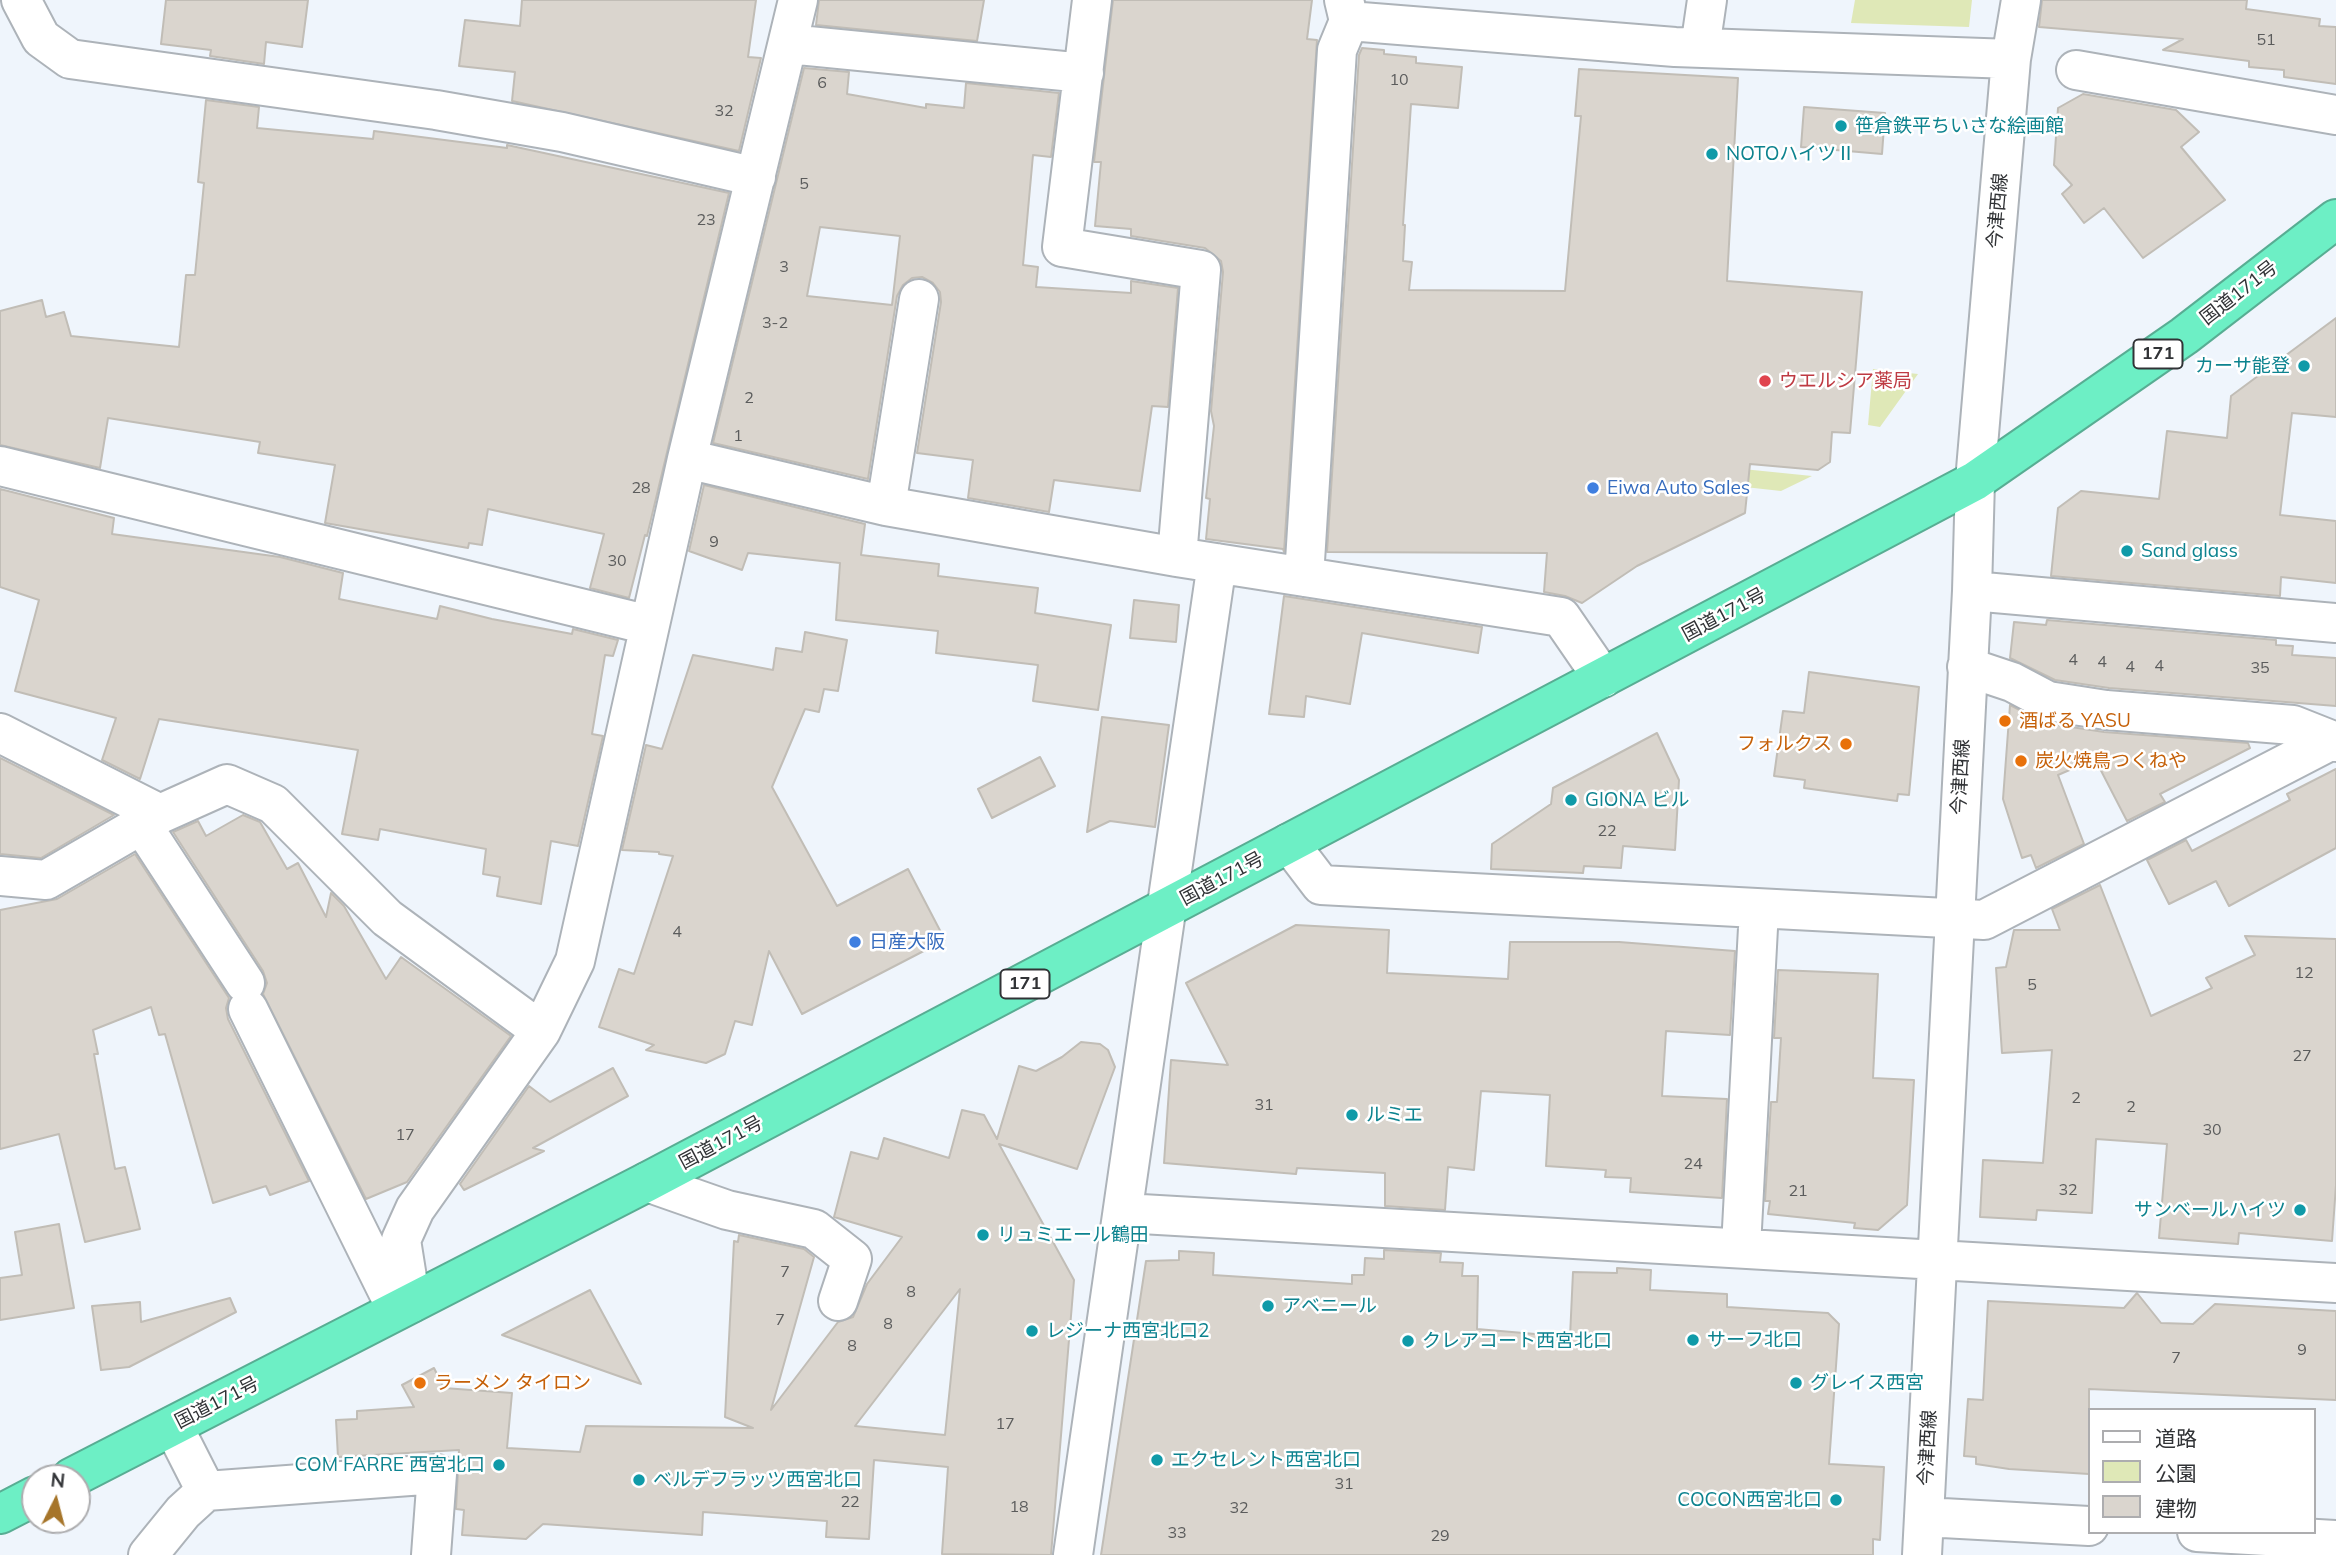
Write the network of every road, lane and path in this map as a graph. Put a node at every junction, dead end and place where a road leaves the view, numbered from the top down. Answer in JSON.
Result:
{"nodes":[{"id":1,"x":21,"y":0,"type":"edge"},
{"id":2,"x":798,"y":0,"type":"edge"},
{"id":3,"x":1092,"y":0,"type":"edge"},
{"id":4,"x":1707,"y":0,"type":"edge"},
{"id":5,"x":2021,"y":0,"type":"edge"},
{"id":6,"x":1346,"y":11,"type":"edge"},
{"id":7,"x":788,"y":44,"type":"junction"},
{"id":8,"x":1700,"y":48,"type":"junction"},
{"id":9,"x":2011,"y":59,"type":"junction"},
{"id":10,"x":2076,"y":70,"type":"dead end"},
{"id":11,"x":1084,"y":73,"type":"junction"},
{"id":12,"x":2336,"y":115,"type":"edge"},
{"id":13,"x":756,"y":177,"type":"junction"},
{"id":14,"x":2336,"y":219,"type":"edge"},
{"id":15,"x":919,"y":299,"type":"dead end"},
{"id":16,"x":687,"y":459,"type":"junction"},
{"id":17,"x":0,"y":466,"type":"edge"},
{"id":18,"x":1975,"y":481,"type":"junction"},
{"id":19,"x":886,"y":506,"type":"junction"},
{"id":20,"x":1177,"y":557,"type":"junction"},
{"id":21,"x":1217,"y":563,"type":"junction"},
{"id":22,"x":1304,"y":577,"type":"junction"},
{"id":23,"x":1972,"y":591,"type":"junction"},
{"id":24,"x":2336,"y":623,"type":"edge"},
{"id":25,"x":649,"y":625,"type":"junction"},
{"id":26,"x":1967,"y":667,"type":"junction"},
{"id":27,"x":1603,"y":678,"type":"junction"},
{"id":28,"x":0,"y":733,"type":"edge"},
{"id":29,"x":2333,"y":742,"type":"edge"},
{"id":30,"x":151,"y":820,"type":"junction"},
{"id":31,"x":1289,"y":843,"type":"junction"},
{"id":32,"x":0,"y":876,"type":"edge"},
{"id":33,"x":1166,"y":909,"type":"junction"},
{"id":34,"x":1759,"y":909,"type":"junction"},
{"id":35,"x":1954,"y":919,"type":"junction"},
{"id":36,"x":541,"y":1031,"type":"junction"},
{"id":37,"x":647,"y":1182,"type":"junction"},
{"id":38,"x":1124,"y":1213,"type":"junction"},
{"id":39,"x":1741,"y":1247,"type":"junction"},
{"id":40,"x":1937,"y":1259,"type":"junction"},
{"id":41,"x":2336,"y":1283,"type":"edge"},
{"id":42,"x":838,"y":1301,"type":"dead end"},
{"id":43,"x":404,"y":1306,"type":"junction"},
{"id":44,"x":173,"y":1426,"type":"junction"},
{"id":45,"x":91,"y":1468,"type":"edge"},
{"id":46,"x":206,"y":1491,"type":"junction"},
{"id":47,"x":21,"y":1503,"type":"edge"},
{"id":48,"x":0,"y":1514,"type":"edge"},
{"id":49,"x":1924,"y":1517,"type":"junction"},
{"id":50,"x":2088,"y":1526,"type":"edge"},
{"id":51,"x":2232,"y":1534,"type":"edge"},
{"id":52,"x":2336,"y":1540,"type":"edge"},
{"id":53,"x":148,"y":1555,"type":"edge"},
{"id":54,"x":431,"y":1555,"type":"edge"},
{"id":55,"x":1073,"y":1555,"type":"edge"},
{"id":56,"x":1922,"y":1555,"type":"edge"}],
"edges":[{"from":1,"to":13,"type":"street"},
{"from":2,"to":7,"type":"street"},
{"from":3,"to":11,"type":"street"},
{"from":4,"to":8,"type":"street"},
{"from":5,"to":9,"type":"street","name":"今津西線"},
{"from":6,"to":8,"type":"street"},
{"from":6,"to":22,"type":"street"},
{"from":7,"to":11,"type":"street"},
{"from":7,"to":13,"type":"street"},
{"from":8,"to":9,"type":"street"},
{"from":9,"to":18,"type":"street","name":"今津西線"},
{"from":10,"to":12,"type":"street"},
{"from":11,"to":20,"type":"street"},
{"from":13,"to":16,"type":"street"},
{"from":14,"to":18,"type":"highway","name":"国道171号","number":"171"},
{"from":15,"to":19,"type":"street"},
{"from":16,"to":19,"type":"street"},
{"from":16,"to":25,"type":"street"},
{"from":17,"to":25,"type":"street"},
{"from":18,"to":23,"type":"street","name":"今津西線"},
{"from":18,"to":27,"type":"highway","name":"国道171号","number":"171"},
{"from":19,"to":20,"type":"street"},
{"from":20,"to":21,"type":"street"},
{"from":21,"to":22,"type":"street"},
{"from":21,"to":33,"type":"street"},
{"from":22,"to":27,"type":"street"},
{"from":23,"to":24,"type":"street"},
{"from":23,"to":26,"type":"street","name":"今津西線"},
{"from":25,"to":36,"type":"street"},
{"from":26,"to":29,"type":"street"},
{"from":26,"to":35,"type":"street","name":"今津西線"},
{"from":27,"to":31,"type":"highway","name":"国道171号","number":"171"},
{"from":28,"to":30,"type":"street"},
{"from":29,"to":35,"type":"street"},
{"from":30,"to":32,"type":"street"},
{"from":30,"to":36,"type":"street"},
{"from":30,"to":43,"type":"street"},
{"from":31,"to":33,"type":"highway","name":"国道171号","number":"171"},
{"from":31,"to":34,"type":"street"},
{"from":33,"to":37,"type":"highway","name":"国道171号","number":"171"},
{"from":33,"to":38,"type":"street"},
{"from":34,"to":35,"type":"street"},
{"from":34,"to":39,"type":"street"},
{"from":35,"to":40,"type":"street","name":"今津西線"},
{"from":36,"to":43,"type":"street"},
{"from":37,"to":42,"type":"street"},
{"from":37,"to":43,"type":"highway","name":"国道171号","number":"171"},
{"from":38,"to":39,"type":"street"},
{"from":38,"to":55,"type":"street"},
{"from":39,"to":40,"type":"street"},
{"from":40,"to":41,"type":"street"},
{"from":40,"to":49,"type":"street","name":"今津西線"},
{"from":43,"to":44,"type":"highway","name":"国道171号","number":"171"},
{"from":44,"to":45,"type":"highway","name":"国道171号","number":"171"},
{"from":44,"to":46,"type":"street"},
{"from":46,"to":53,"type":"street"},
{"from":46,"to":54,"type":"street"},
{"from":47,"to":48,"type":"highway"},
{"from":49,"to":50,"type":"street"},
{"from":49,"to":56,"type":"street","name":"今津西線"},
{"from":51,"to":52,"type":"street"}]}
